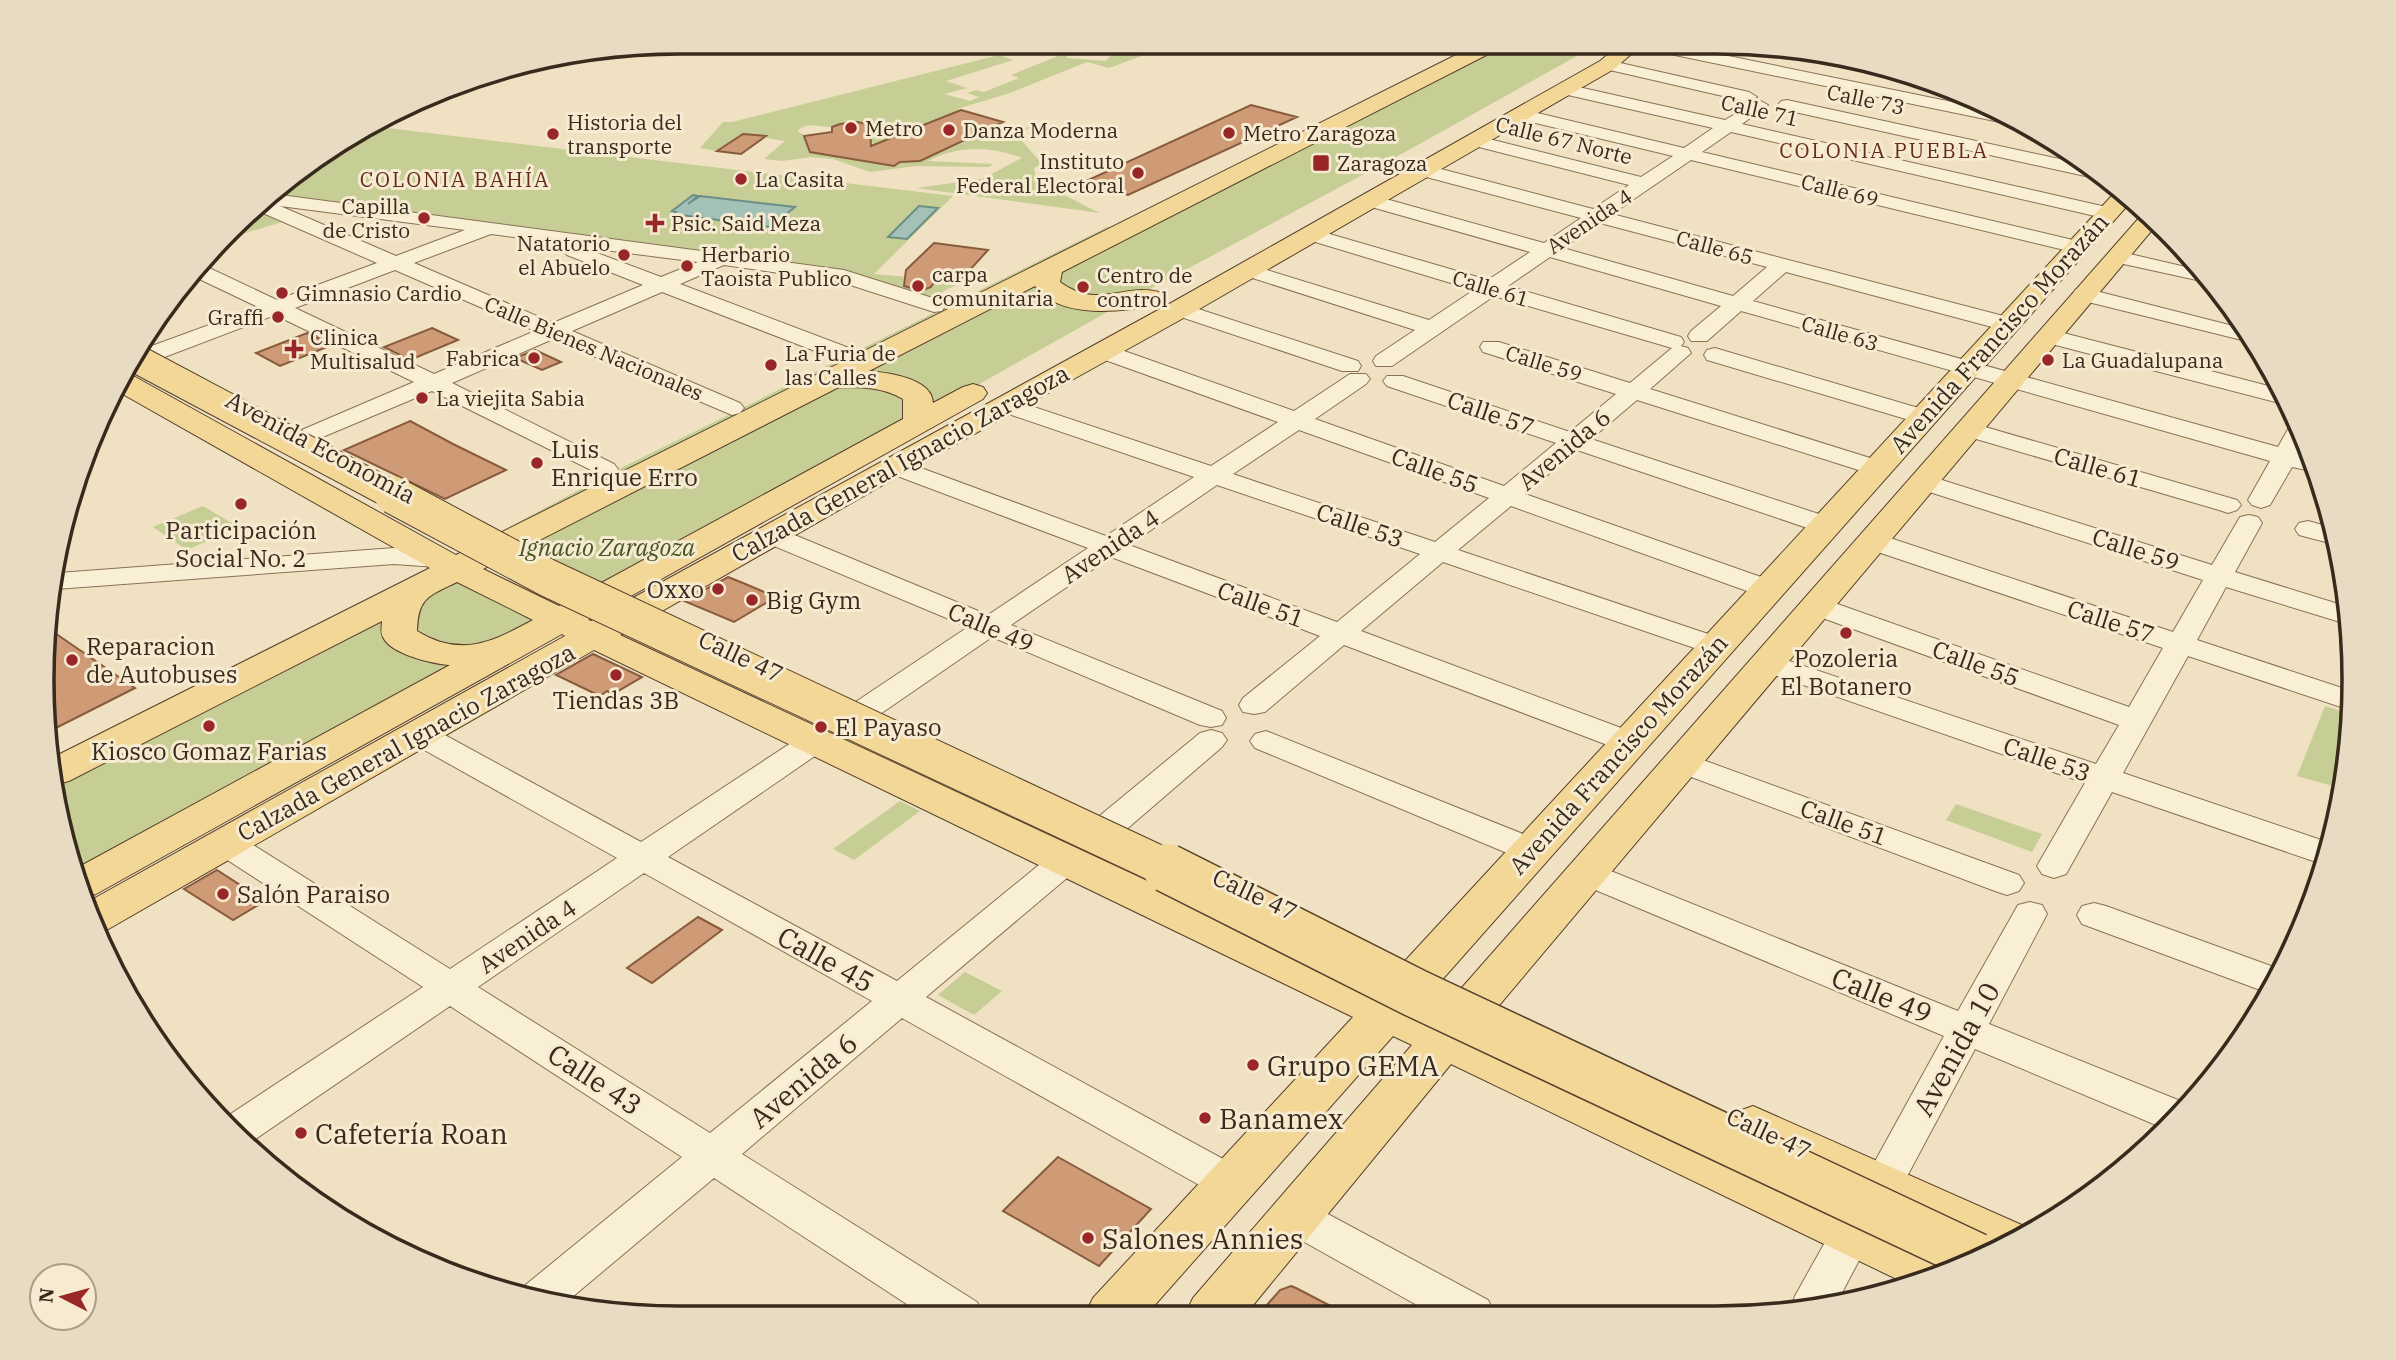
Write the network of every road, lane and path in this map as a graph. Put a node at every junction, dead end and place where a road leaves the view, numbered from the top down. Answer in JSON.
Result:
{"nodes":[{"id":1,"x":1446,"y":54,"type":"edge"},
{"id":2,"x":1471,"y":54,"type":"edge"},
{"id":3,"x":1611,"y":54,"type":"edge"},
{"id":4,"x":1694,"y":54,"type":"edge"},
{"id":5,"x":1820,"y":64,"type":"dead end"},
{"id":6,"x":1802,"y":76,"type":"junction"},
{"id":7,"x":1566,"y":89,"type":"junction"},
{"id":8,"x":1766,"y":101,"type":"junction"},
{"id":9,"x":1961,"y":105,"type":"edge"},
{"id":10,"x":1358,"y":106,"type":"junction"},
{"id":11,"x":1971,"y":109,"type":"edge"},
{"id":12,"x":1521,"y":114,"type":"junction"},
{"id":13,"x":1728,"y":126,"type":"junction"},
{"id":14,"x":1937,"y":138,"type":"junction"},
{"id":15,"x":1473,"y":141,"type":"junction"},
{"id":16,"x":1687,"y":154,"type":"junction"},
{"id":17,"x":1902,"y":166,"type":"junction"},
{"id":18,"x":2075,"y":168,"type":"edge"},
{"id":19,"x":1422,"y":170,"type":"junction"},
{"id":20,"x":1644,"y":183,"type":"junction"},
{"id":21,"x":1866,"y":196,"type":"junction"},
{"id":22,"x":279,"y":200,"type":"edge"},
{"id":23,"x":1367,"y":201,"type":"junction"},
{"id":24,"x":2117,"y":203,"type":"edge"},
{"id":25,"x":268,"y":209,"type":"edge"},
{"id":26,"x":1596,"y":216,"type":"junction"},
{"id":27,"x":2147,"y":227,"type":"edge"},
{"id":28,"x":489,"y":228,"type":"junction"},
{"id":29,"x":1309,"y":234,"type":"junction"},
{"id":30,"x":536,"y":237,"type":"junction"},
{"id":31,"x":2077,"y":247,"type":"junction"},
{"id":32,"x":1546,"y":250,"type":"junction"},
{"id":33,"x":2116,"y":257,"type":"junction"},
{"id":34,"x":724,"y":258,"type":"junction"},
{"id":35,"x":395,"y":263,"type":"junction"},
{"id":36,"x":1782,"y":265,"type":"junction"},
{"id":37,"x":1052,"y":267,"type":"junction"},
{"id":38,"x":1247,"y":270,"type":"junction"},
{"id":39,"x":205,"y":273,"type":"edge"},
{"id":40,"x":2192,"y":275,"type":"edge"},
{"id":41,"x":663,"y":284,"type":"junction"},
{"id":42,"x":1491,"y":288,"type":"junction"},
{"id":43,"x":2084,"y":294,"type":"junction"},
{"id":44,"x":1165,"y":303,"type":"junction"},
{"id":45,"x":1737,"y":304,"type":"junction"},
{"id":46,"x":934,"y":306,"type":"junction"},
{"id":47,"x":275,"y":307,"type":"junction"},
{"id":48,"x":2007,"y":324,"type":"junction"},
{"id":49,"x":1432,"y":328,"type":"junction"},
{"id":50,"x":553,"y":331,"type":"junction"},
{"id":51,"x":2237,"y":334,"type":"edge"},
{"id":52,"x":2048,"y":336,"type":"junction"},
{"id":53,"x":1684,"y":344,"type":"junction"},
{"id":54,"x":1491,"y":347,"type":"dead end"},
{"id":55,"x":1102,"y":351,"type":"junction"},
{"id":56,"x":1715,"y":355,"type":"dead end"},
{"id":57,"x":144,"y":357,"type":"edge"},
{"id":58,"x":141,"y":362,"type":"edge"},
{"id":59,"x":140,"y":363,"type":"edge"},
{"id":60,"x":141,"y":363,"type":"edge"},
{"id":61,"x":838,"y":366,"type":"junction"},
{"id":62,"x":1968,"y":368,"type":"junction"},
{"id":63,"x":1390,"y":371,"type":"joint"},
{"id":64,"x":2010,"y":380,"type":"junction"},
{"id":65,"x":434,"y":383,"type":"junction"},
{"id":66,"x":128,"y":385,"type":"edge"},
{"id":67,"x":1633,"y":391,"type":"junction"},
{"id":68,"x":2273,"y":395,"type":"edge"},
{"id":69,"x":1005,"y":405,"type":"junction"},
{"id":70,"x":732,"y":408,"type":"junction"},
{"id":71,"x":1924,"y":416,"type":"junction"},
{"id":72,"x":1296,"y":421,"type":"junction"},
{"id":73,"x":918,"y":423,"type":"junction"},
{"id":74,"x":1968,"y":429,"type":"junction"},
{"id":75,"x":306,"y":437,"type":"junction"},
{"id":76,"x":2294,"y":440,"type":"edge"},
{"id":77,"x":1573,"y":441,"type":"junction"},
{"id":78,"x":2284,"y":457,"type":"junction"},
{"id":79,"x":2302,"y":462,"type":"edge"},
{"id":80,"x":893,"y":466,"type":"junction"},
{"id":81,"x":1877,"y":468,"type":"junction"},
{"id":82,"x":605,"y":469,"type":"junction"},
{"id":83,"x":1214,"y":475,"type":"junction"},
{"id":84,"x":1923,"y":482,"type":"junction"},
{"id":85,"x":1507,"y":496,"type":"junction"},
{"id":86,"x":435,"y":508,"type":"junction"},
{"id":87,"x":2246,"y":509,"type":"junction"},
{"id":88,"x":1825,"y":525,"type":"junction"},
{"id":89,"x":2308,"y":529,"type":"dead end"},
{"id":90,"x":389,"y":532,"type":"junction"},
{"id":91,"x":2324,"y":534,"type":"edge"},
{"id":92,"x":771,"y":535,"type":"junction"},
{"id":93,"x":492,"y":539,"type":"junction"},
{"id":94,"x":1872,"y":541,"type":"junction"},
{"id":95,"x":1108,"y":547,"type":"junction"},
{"id":96,"x":1440,"y":552,"type":"junction"},
{"id":97,"x":446,"y":563,"type":"junction"},
{"id":98,"x":2219,"y":575,"type":"junction"},
{"id":99,"x":63,"y":581,"type":"edge"},
{"id":100,"x":413,"y":589,"type":"junction"},
{"id":101,"x":1768,"y":589,"type":"junction"},
{"id":102,"x":621,"y":602,"type":"junction"},
{"id":103,"x":1816,"y":606,"type":"junction"},
{"id":104,"x":2337,"y":613,"type":"edge"},
{"id":105,"x":990,"y":626,"type":"junction"},
{"id":106,"x":577,"y":628,"type":"junction"},
{"id":107,"x":1341,"y":634,"type":"junction"},
{"id":108,"x":696,"y":635,"type":"junction"},
{"id":109,"x":2180,"y":644,"type":"junction"},
{"id":110,"x":1716,"y":646,"type":"junction"},
{"id":111,"x":505,"y":650,"type":"junction"},
{"id":112,"x":652,"y":663,"type":"junction"},
{"id":113,"x":1767,"y":663,"type":"junction"},
{"id":114,"x":2341,"y":698,"type":"edge"},
{"id":115,"x":1254,"y":705,"type":"dead end"},
{"id":116,"x":862,"y":712,"type":"junction"},
{"id":117,"x":2136,"y":720,"type":"junction"},
{"id":118,"x":421,"y":735,"type":"junction"},
{"id":119,"x":817,"y":740,"type":"junction"},
{"id":120,"x":1266,"y":741,"type":"dead end"},
{"id":121,"x":1629,"y":742,"type":"junction"},
{"id":122,"x":58,"y":745,"type":"edge"},
{"id":123,"x":1681,"y":762,"type":"junction"},
{"id":124,"x":61,"y":769,"type":"edge"},
{"id":125,"x":2104,"y":778,"type":"junction"},
{"id":126,"x":1109,"y":826,"type":"junction"},
{"id":127,"x":227,"y":844,"type":"junction"},
{"id":128,"x":1531,"y":850,"type":"junction"},
{"id":129,"x":1062,"y":851,"type":"junction"},
{"id":130,"x":2318,"y":851,"type":"edge"},
{"id":131,"x":642,"y":858,"type":"junction"},
{"id":132,"x":2054,"y":866,"type":"dead end"},
{"id":133,"x":1586,"y":873,"type":"junction"},
{"id":134,"x":87,"y":881,"type":"edge"},
{"id":135,"x":2007,"y":883,"type":"dead end"},
{"id":136,"x":100,"y":914,"type":"edge"},
{"id":137,"x":2030,"y":914,"type":"dead end"},
{"id":138,"x":2094,"y":915,"type":"dead end"},
{"id":139,"x":1421,"y":972,"type":"junction"},
{"id":140,"x":2266,"y":978,"type":"edge"},
{"id":141,"x":450,"y":987,"type":"junction"},
{"id":142,"x":1478,"y":999,"type":"junction"},
{"id":143,"x":899,"y":1000,"type":"junction"},
{"id":144,"x":1386,"y":1011,"type":"junction"},
{"id":145,"x":1966,"y":1030,"type":"junction"},
{"id":146,"x":1445,"y":1038,"type":"junction"},
{"id":147,"x":2167,"y":1113,"type":"edge"},
{"id":148,"x":242,"y":1126,"type":"edge"},
{"id":149,"x":713,"y":1155,"type":"junction"},
{"id":150,"x":1231,"y":1183,"type":"junction"},
{"id":151,"x":1882,"y":1185,"type":"junction"},
{"id":152,"x":1296,"y":1217,"type":"junction"},
{"id":153,"x":1853,"y":1232,"type":"junction"},
{"id":154,"x":1998,"y":1238,"type":"edge"},
{"id":155,"x":1967,"y":1253,"type":"edge"},
{"id":156,"x":1928,"y":1269,"type":"edge"},
{"id":157,"x":548,"y":1292,"type":"edge"},
{"id":158,"x":1817,"y":1297,"type":"edge"},
{"id":159,"x":948,"y":1306,"type":"edge"},
{"id":160,"x":1120,"y":1306,"type":"edge"},
{"id":161,"x":1220,"y":1306,"type":"edge"},
{"id":162,"x":1458,"y":1306,"type":"edge"}],
"edges":[{"from":1,"to":10,"type":"main road"},
{"from":2,"to":10,"type":"main road"},
{"from":3,"to":7,"type":"main road","name":"Calzada General Ignacio Zaragoza"},
{"from":3,"to":8,"type":"street","name":"Calle 73"},
{"from":3,"to":44,"type":"main road","name":"Calzada General Ignacio Zaragoza"},
{"from":4,"to":6,"type":"street"},
{"from":5,"to":6,"type":"street","name":"Avenida 4"},
{"from":6,"to":8,"type":"street","name":"Avenida 4"},
{"from":6,"to":9,"type":"street"},
{"from":7,"to":12,"type":"main road","name":"Calzada General Ignacio Zaragoza"},
{"from":7,"to":13,"type":"street","name":"Calle 71"},
{"from":8,"to":13,"type":"street","name":"Avenida 4"},
{"from":8,"to":14,"type":"street","name":"Calle 73"},
{"from":10,"to":37,"type":"main road"},
{"from":10,"to":46,"type":"main road"},
{"from":11,"to":14,"type":"street"},
{"from":12,"to":15,"type":"main road","name":"Calzada General Ignacio Zaragoza"},
{"from":12,"to":16,"type":"street","name":"Calle 69"},
{"from":13,"to":16,"type":"street","name":"Avenida 4"},
{"from":13,"to":17,"type":"street","name":"Calle 71"},
{"from":14,"to":17,"type":"street"},
{"from":14,"to":18,"type":"street","name":"Calle 73"},
{"from":15,"to":19,"type":"main road","name":"Calzada General Ignacio Zaragoza"},
{"from":15,"to":20,"type":"street","name":"Calle 67 Norte"},
{"from":16,"to":20,"type":"street","name":"Avenida 4"},
{"from":16,"to":21,"type":"street","name":"Calle 69"},
{"from":17,"to":21,"type":"street"},
{"from":17,"to":24,"type":"street","name":"Calle 71"},
{"from":19,"to":23,"type":"main road","name":"Calzada General Ignacio Zaragoza"},
{"from":19,"to":26,"type":"street","name":"Calle 65"},
{"from":20,"to":26,"type":"street","name":"Avenida 4"},
{"from":21,"to":31,"type":"street","name":"Calle 69"},
{"from":22,"to":28,"type":"street"},
{"from":23,"to":29,"type":"main road","name":"Calzada General Ignacio Zaragoza"},
{"from":23,"to":32,"type":"street","name":"Calle 63"},
{"from":24,"to":31,"type":"main road","name":"Avenida Francisco Morazán"},
{"from":25,"to":35,"type":"street","name":"Calle Bienes Nacionales"},
{"from":26,"to":32,"type":"street","name":"Avenida 4"},
{"from":26,"to":36,"type":"street","name":"Calle 65"},
{"from":27,"to":33,"type":"main road","name":"Avenida Francisco Morazán"},
{"from":28,"to":30,"type":"street"},
{"from":28,"to":35,"type":"street"},
{"from":29,"to":38,"type":"main road","name":"Calzada General Ignacio Zaragoza"},
{"from":29,"to":42,"type":"street","name":"Calle 61"},
{"from":30,"to":34,"type":"street"},
{"from":30,"to":41,"type":"street"},
{"from":31,"to":48,"type":"main road","name":"Avenida Francisco Morazán"},
{"from":32,"to":42,"type":"street","name":"Avenida 4"},
{"from":32,"to":45,"type":"street","name":"Calle 63"},
{"from":33,"to":40,"type":"street"},
{"from":33,"to":43,"type":"main road","name":"Avenida Francisco Morazán"},
{"from":34,"to":41,"type":"street"},
{"from":34,"to":46,"type":"street"},
{"from":35,"to":47,"type":"street"},
{"from":35,"to":50,"type":"street","name":"Calle Bienes Nacionales"},
{"from":36,"to":45,"type":"street","name":"Avenida 6"},
{"from":36,"to":48,"type":"street","name":"Calle 65"},
{"from":37,"to":44,"type":"main road"},
{"from":37,"to":61,"type":"main road"},
{"from":38,"to":44,"type":"main road","name":"Calzada General Ignacio Zaragoza"},
{"from":38,"to":49,"type":"street"},
{"from":39,"to":47,"type":"street"},
{"from":41,"to":50,"type":"street"},
{"from":41,"to":61,"type":"street"},
{"from":42,"to":49,"type":"street","name":"Avenida 4"},
{"from":42,"to":53,"type":"street","name":"Calle 61"},
{"from":43,"to":51,"type":"street"},
{"from":43,"to":52,"type":"main road","name":"Avenida Francisco Morazán"},
{"from":44,"to":55,"type":"main road","name":"Calzada General Ignacio Zaragoza"},
{"from":44,"to":72,"type":"street","name":"Avenida 4"},
{"from":44,"to":73,"type":"main road","name":"Calzada General Ignacio Zaragoza"},
{"from":45,"to":53,"type":"street","name":"Avenida 6"},
{"from":45,"to":62,"type":"street","name":"Calle 63"},
{"from":46,"to":61,"type":"main road"},
{"from":47,"to":57,"type":"street"},
{"from":47,"to":65,"type":"street"},
{"from":48,"to":62,"type":"main road","name":"Avenida Francisco Morazán"},
{"from":49,"to":63,"type":"street","name":"Avenida 4"},
{"from":50,"to":65,"type":"street"},
{"from":50,"to":70,"type":"street","name":"Calle Bienes Nacionales"},
{"from":52,"to":64,"type":"main road","name":"Avenida Francisco Morazán"},
{"from":52,"to":68,"type":"street"},
{"from":53,"to":67,"type":"street","name":"Avenida 6"},
{"from":54,"to":67,"type":"street","name":"Calle 59"},
{"from":55,"to":69,"type":"main road","name":"Calzada General Ignacio Zaragoza"},
{"from":55,"to":72,"type":"street","name":"Calle 55"},
{"from":56,"to":71,"type":"street"},
{"from":58,"to":75,"type":"main road","name":"Avenida Economía"},
{"from":59,"to":129,"type":"main road"},
{"from":60,"to":155,"type":"main road","bridge":true},
{"from":61,"to":70,"type":"main road"},
{"from":61,"to":73,"type":"main road"},
{"from":61,"to":93,"type":"main road"},
{"from":62,"to":64,"type":"street","name":"Calle 63"},
{"from":62,"to":71,"type":"main road","name":"Avenida Francisco Morazán"},
{"from":63,"to":77,"type":"street","name":"Calle 57"},
{"from":64,"to":74,"type":"main road","name":"Avenida Francisco Morazán"},
{"from":64,"to":78,"type":"street","name":"Calle 63"},
{"from":65,"to":75,"type":"street"},
{"from":65,"to":82,"type":"street"},
{"from":66,"to":90,"type":"main road","name":"Avenida Economía"},
{"from":67,"to":77,"type":"street","name":"Avenida 6"},
{"from":67,"to":81,"type":"street","name":"Calle 59"},
{"from":69,"to":80,"type":"main road","name":"Calzada General Ignacio Zaragoza"},
{"from":69,"to":83,"type":"street","name":"Calle 53"},
{"from":70,"to":82,"type":"main road"},
{"from":71,"to":81,"type":"main road","name":"Avenida Francisco Morazán"},
{"from":72,"to":83,"type":"street","name":"Avenida 4"},
{"from":72,"to":85,"type":"street","name":"Calle 55"},
{"from":73,"to":102,"type":"main road","name":"Calzada General Ignacio Zaragoza"},
{"from":74,"to":84,"type":"main road","name":"Avenida Francisco Morazán"},
{"from":74,"to":87,"type":"street","name":"Calle 61"},
{"from":75,"to":86,"type":"main road","name":"Avenida Economía"},
{"from":76,"to":78,"type":"street"},
{"from":77,"to":85,"type":"street","name":"Avenida 6"},
{"from":77,"to":88,"type":"street","name":"Calle 57"},
{"from":78,"to":79,"type":"street","name":"Calle 63"},
{"from":78,"to":87,"type":"street"},
{"from":80,"to":92,"type":"main road","name":"Calzada General Ignacio Zaragoza"},
{"from":80,"to":95,"type":"street","name":"Calle 51"},
{"from":81,"to":88,"type":"main road","name":"Avenida Francisco Morazán"},
{"from":82,"to":93,"type":"main road"},
{"from":83,"to":95,"type":"street","name":"Avenida 4"},
{"from":83,"to":96,"type":"street","name":"Calle 53"},
{"from":84,"to":94,"type":"main road","name":"Avenida Francisco Morazán"},
{"from":84,"to":98,"type":"street","name":"Calle 59"},
{"from":85,"to":96,"type":"street","name":"Avenida 6"},
{"from":85,"to":101,"type":"street","name":"Calle 55"},
{"from":86,"to":90,"type":"main road"},
{"from":86,"to":93,"type":"main road","name":"Avenida Economía"},
{"from":87,"to":98,"type":"street"},
{"from":88,"to":101,"type":"main road","name":"Avenida Francisco Morazán"},
{"from":89,"to":91,"type":"street"},
{"from":90,"to":97,"type":"main road","name":"Avenida Economía"},
{"from":92,"to":102,"type":"main road","name":"Calzada General Ignacio Zaragoza"},
{"from":92,"to":105,"type":"street","name":"Calle 49"},
{"from":93,"to":97,"type":"main road"},
{"from":93,"to":102,"type":"main road","name":"Calle 47"},
{"from":94,"to":103,"type":"main road","name":"Avenida Francisco Morazán"},
{"from":94,"to":109,"type":"street","name":"Calle 57"},
{"from":95,"to":105,"type":"street","name":"Avenida 4"},
{"from":95,"to":107,"type":"street","name":"Calle 51"},
{"from":96,"to":107,"type":"street","name":"Avenida 6"},
{"from":96,"to":110,"type":"street","name":"Calle 53"},
{"from":97,"to":99,"type":"street"},
{"from":97,"to":100,"type":"main road"},
{"from":97,"to":106,"type":"main road","name":"Calle 47"},
{"from":97,"to":122,"type":"main road"},
{"from":98,"to":104,"type":"street","name":"Calle 59"},
{"from":98,"to":109,"type":"street"},
{"from":100,"to":111,"type":"main road"},
{"from":100,"to":124,"type":"main road"},
{"from":101,"to":110,"type":"main road","name":"Avenida Francisco Morazán"},
{"from":102,"to":106,"type":"main road","name":"Calzada General Ignacio Zaragoza"},
{"from":102,"to":108,"type":"main road","name":"Calle 47"},
{"from":103,"to":113,"type":"main road","name":"Avenida Francisco Morazán"},
{"from":103,"to":117,"type":"street","name":"Calle 55"},
{"from":105,"to":116,"type":"street","name":"Avenida 4"},
{"from":105,"to":126,"type":"street","name":"Calle 49"},
{"from":106,"to":111,"type":"main road","name":"Calzada General Ignacio Zaragoza"},
{"from":106,"to":112,"type":"main road","name":"Calle 47"},
{"from":106,"to":118,"type":"main road","name":"Calzada General Ignacio Zaragoza"},
{"from":107,"to":115,"type":"street","name":"Avenida 6"},
{"from":107,"to":121,"type":"street","name":"Calle 51"},
{"from":108,"to":112,"type":"main road"},
{"from":108,"to":116,"type":"main road","name":"Calle 47"},
{"from":109,"to":114,"type":"street","name":"Calle 57"},
{"from":109,"to":117,"type":"street"},
{"from":110,"to":121,"type":"main road","name":"Avenida Francisco Morazán"},
{"from":111,"to":134,"type":"main road","name":"Calzada General Ignacio Zaragoza"},
{"from":112,"to":119,"type":"main road","name":"Calle 47"},
{"from":113,"to":123,"type":"main road","name":"Avenida Francisco Morazán"},
{"from":113,"to":125,"type":"street","name":"Calle 53"},
{"from":116,"to":126,"type":"main road","name":"Calle 47"},
{"from":117,"to":125,"type":"street"},
{"from":118,"to":127,"type":"main road","name":"Calzada General Ignacio Zaragoza"},
{"from":118,"to":131,"type":"street","name":"Calle 45"},
{"from":119,"to":129,"type":"main road","name":"Calle 47"},
{"from":119,"to":131,"type":"street","name":"Avenida 4"},
{"from":120,"to":128,"type":"street"},
{"from":121,"to":128,"type":"main road","name":"Avenida Francisco Morazán"},
{"from":123,"to":133,"type":"main road","name":"Avenida Francisco Morazán"},
{"from":123,"to":135,"type":"street","name":"Calle 51"},
{"from":125,"to":130,"type":"street","name":"Calle 53"},
{"from":125,"to":132,"type":"street"},
{"from":126,"to":139,"type":"main road","name":"Calle 47"},
{"from":127,"to":136,"type":"main road","name":"Calzada General Ignacio Zaragoza"},
{"from":127,"to":141,"type":"street","name":"Calle 43"},
{"from":128,"to":139,"type":"main road","name":"Avenida Francisco Morazán"},
{"from":129,"to":143,"type":"street","name":"Avenida 6"},
{"from":129,"to":144,"type":"main road","name":"Calle 47"},
{"from":131,"to":141,"type":"street","name":"Avenida 4"},
{"from":131,"to":143,"type":"street","name":"Calle 45"},
{"from":133,"to":142,"type":"main road","name":"Avenida Francisco Morazán"},
{"from":133,"to":145,"type":"street","name":"Calle 49"},
{"from":137,"to":145,"type":"street","name":"Avenida 10"},
{"from":138,"to":140,"type":"street"},
{"from":139,"to":142,"type":"main road","name":"Calle 47"},
{"from":139,"to":144,"type":"main road","name":"Avenida Francisco Morazán"},
{"from":141,"to":148,"type":"street","name":"Avenida 4"},
{"from":141,"to":149,"type":"street","name":"Calle 43"},
{"from":142,"to":146,"type":"main road","name":"Avenida Francisco Morazán"},
{"from":142,"to":151,"type":"main road","name":"Calle 47"},
{"from":143,"to":149,"type":"street","name":"Avenida 6"},
{"from":143,"to":150,"type":"street","name":"Calle 45"},
{"from":144,"to":146,"type":"main road","name":"Calle 47"},
{"from":144,"to":150,"type":"main road","name":"Avenida Francisco Morazán"},
{"from":145,"to":147,"type":"street","name":"Calle 49"},
{"from":145,"to":151,"type":"street","name":"Avenida 10"},
{"from":146,"to":152,"type":"main road","name":"Avenida Francisco Morazán"},
{"from":146,"to":153,"type":"main road","name":"Calle 47"},
{"from":149,"to":157,"type":"street","name":"Avenida 6"},
{"from":149,"to":159,"type":"street","name":"Calle 43"},
{"from":150,"to":160,"type":"main road","name":"Avenida Francisco Morazán"},
{"from":151,"to":154,"type":"main road","name":"Calle 47"},
{"from":152,"to":161,"type":"main road","name":"Avenida Francisco Morazán"},
{"from":152,"to":162,"type":"street"},
{"from":153,"to":156,"type":"main road","name":"Calle 47"},
{"from":153,"to":158,"type":"street"}]}
